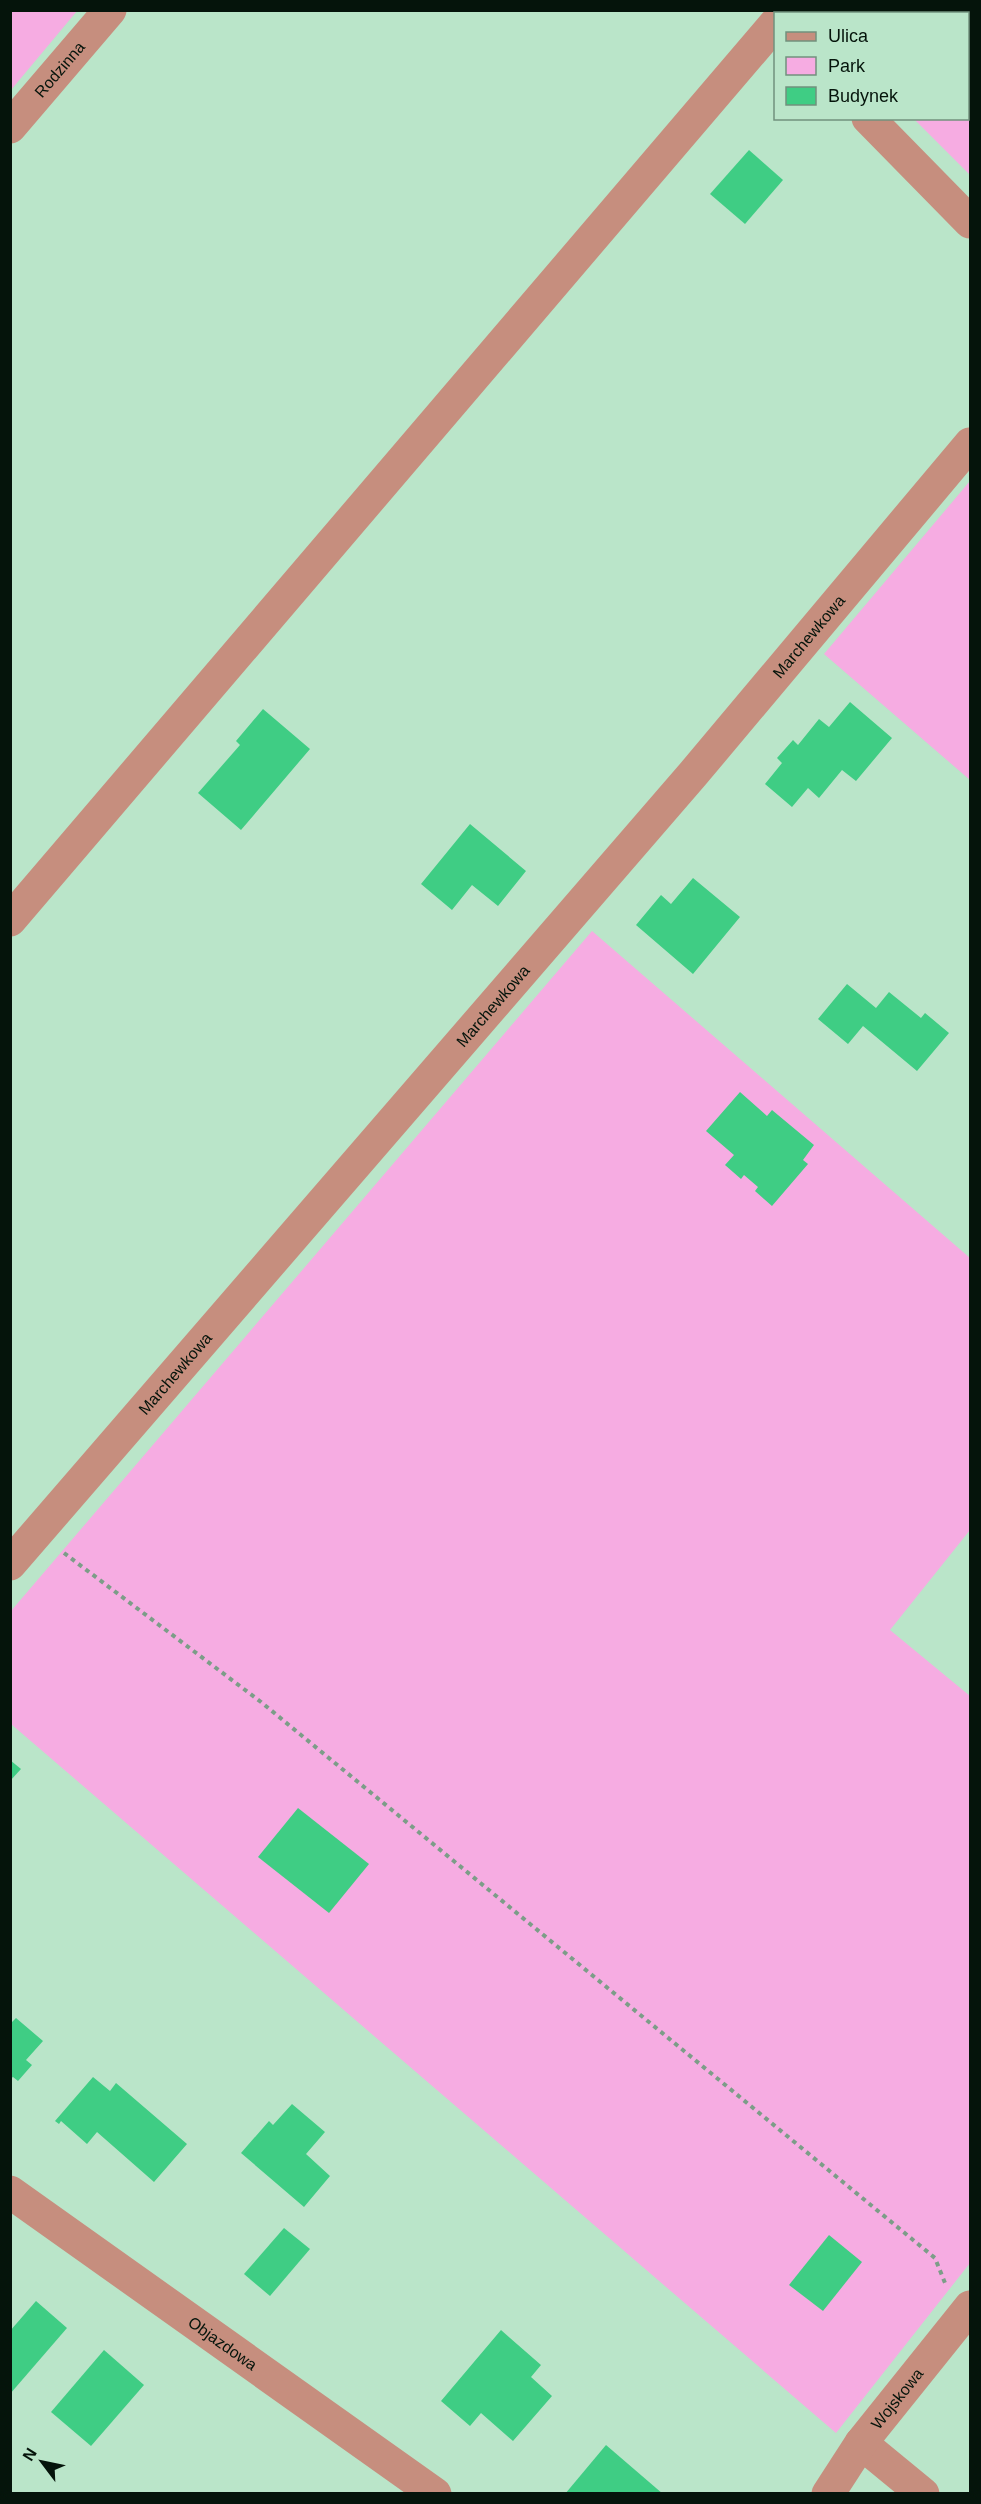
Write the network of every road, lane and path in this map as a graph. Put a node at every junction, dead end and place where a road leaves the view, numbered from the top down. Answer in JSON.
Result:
{"nodes":[{"id":1,"x":110,"y":10,"type":"edge"},
{"id":2,"x":762,"y":10,"type":"edge"},
{"id":3,"x":774,"y":23,"type":"edge"},
{"id":4,"x":774,"y":25,"type":"edge"},
{"id":5,"x":870,"y":120,"type":"edge"},
{"id":6,"x":10,"y":127,"type":"edge"},
{"id":7,"x":970,"y":222,"type":"edge"},
{"id":8,"x":970,"y":444,"type":"edge"},
{"id":9,"x":10,"y":920,"type":"edge"},
{"id":10,"x":37,"y":1532,"type":"junction"},
{"id":11,"x":10,"y":1564,"type":"edge"},
{"id":12,"x":10,"y":2192,"type":"edge"},
{"id":13,"x":965,"y":2313,"type":"edge"},
{"id":14,"x":861,"y":2443,"type":"junction"},
{"id":15,"x":435,"y":2493,"type":"edge"},
{"id":16,"x":828,"y":2493,"type":"edge"},
{"id":17,"x":923,"y":2493,"type":"edge"}],
"edges":[{"from":1,"to":6,"type":"street","name":"Rodzinna"},
{"from":2,"to":3,"type":"street"},
{"from":4,"to":9,"type":"street"},
{"from":5,"to":7,"type":"street"},
{"from":8,"to":10,"type":"street","name":"Marchewkowa"},
{"from":10,"to":11,"type":"street","name":"Marchewkowa"},
{"from":10,"to":13,"type":"path"},
{"from":12,"to":15,"type":"street","name":"Objazdowa"},
{"from":13,"to":14,"type":"street","name":"Wojskowa"},
{"from":14,"to":16,"type":"street","name":"Wojskowa"},
{"from":14,"to":17,"type":"street"}]}
